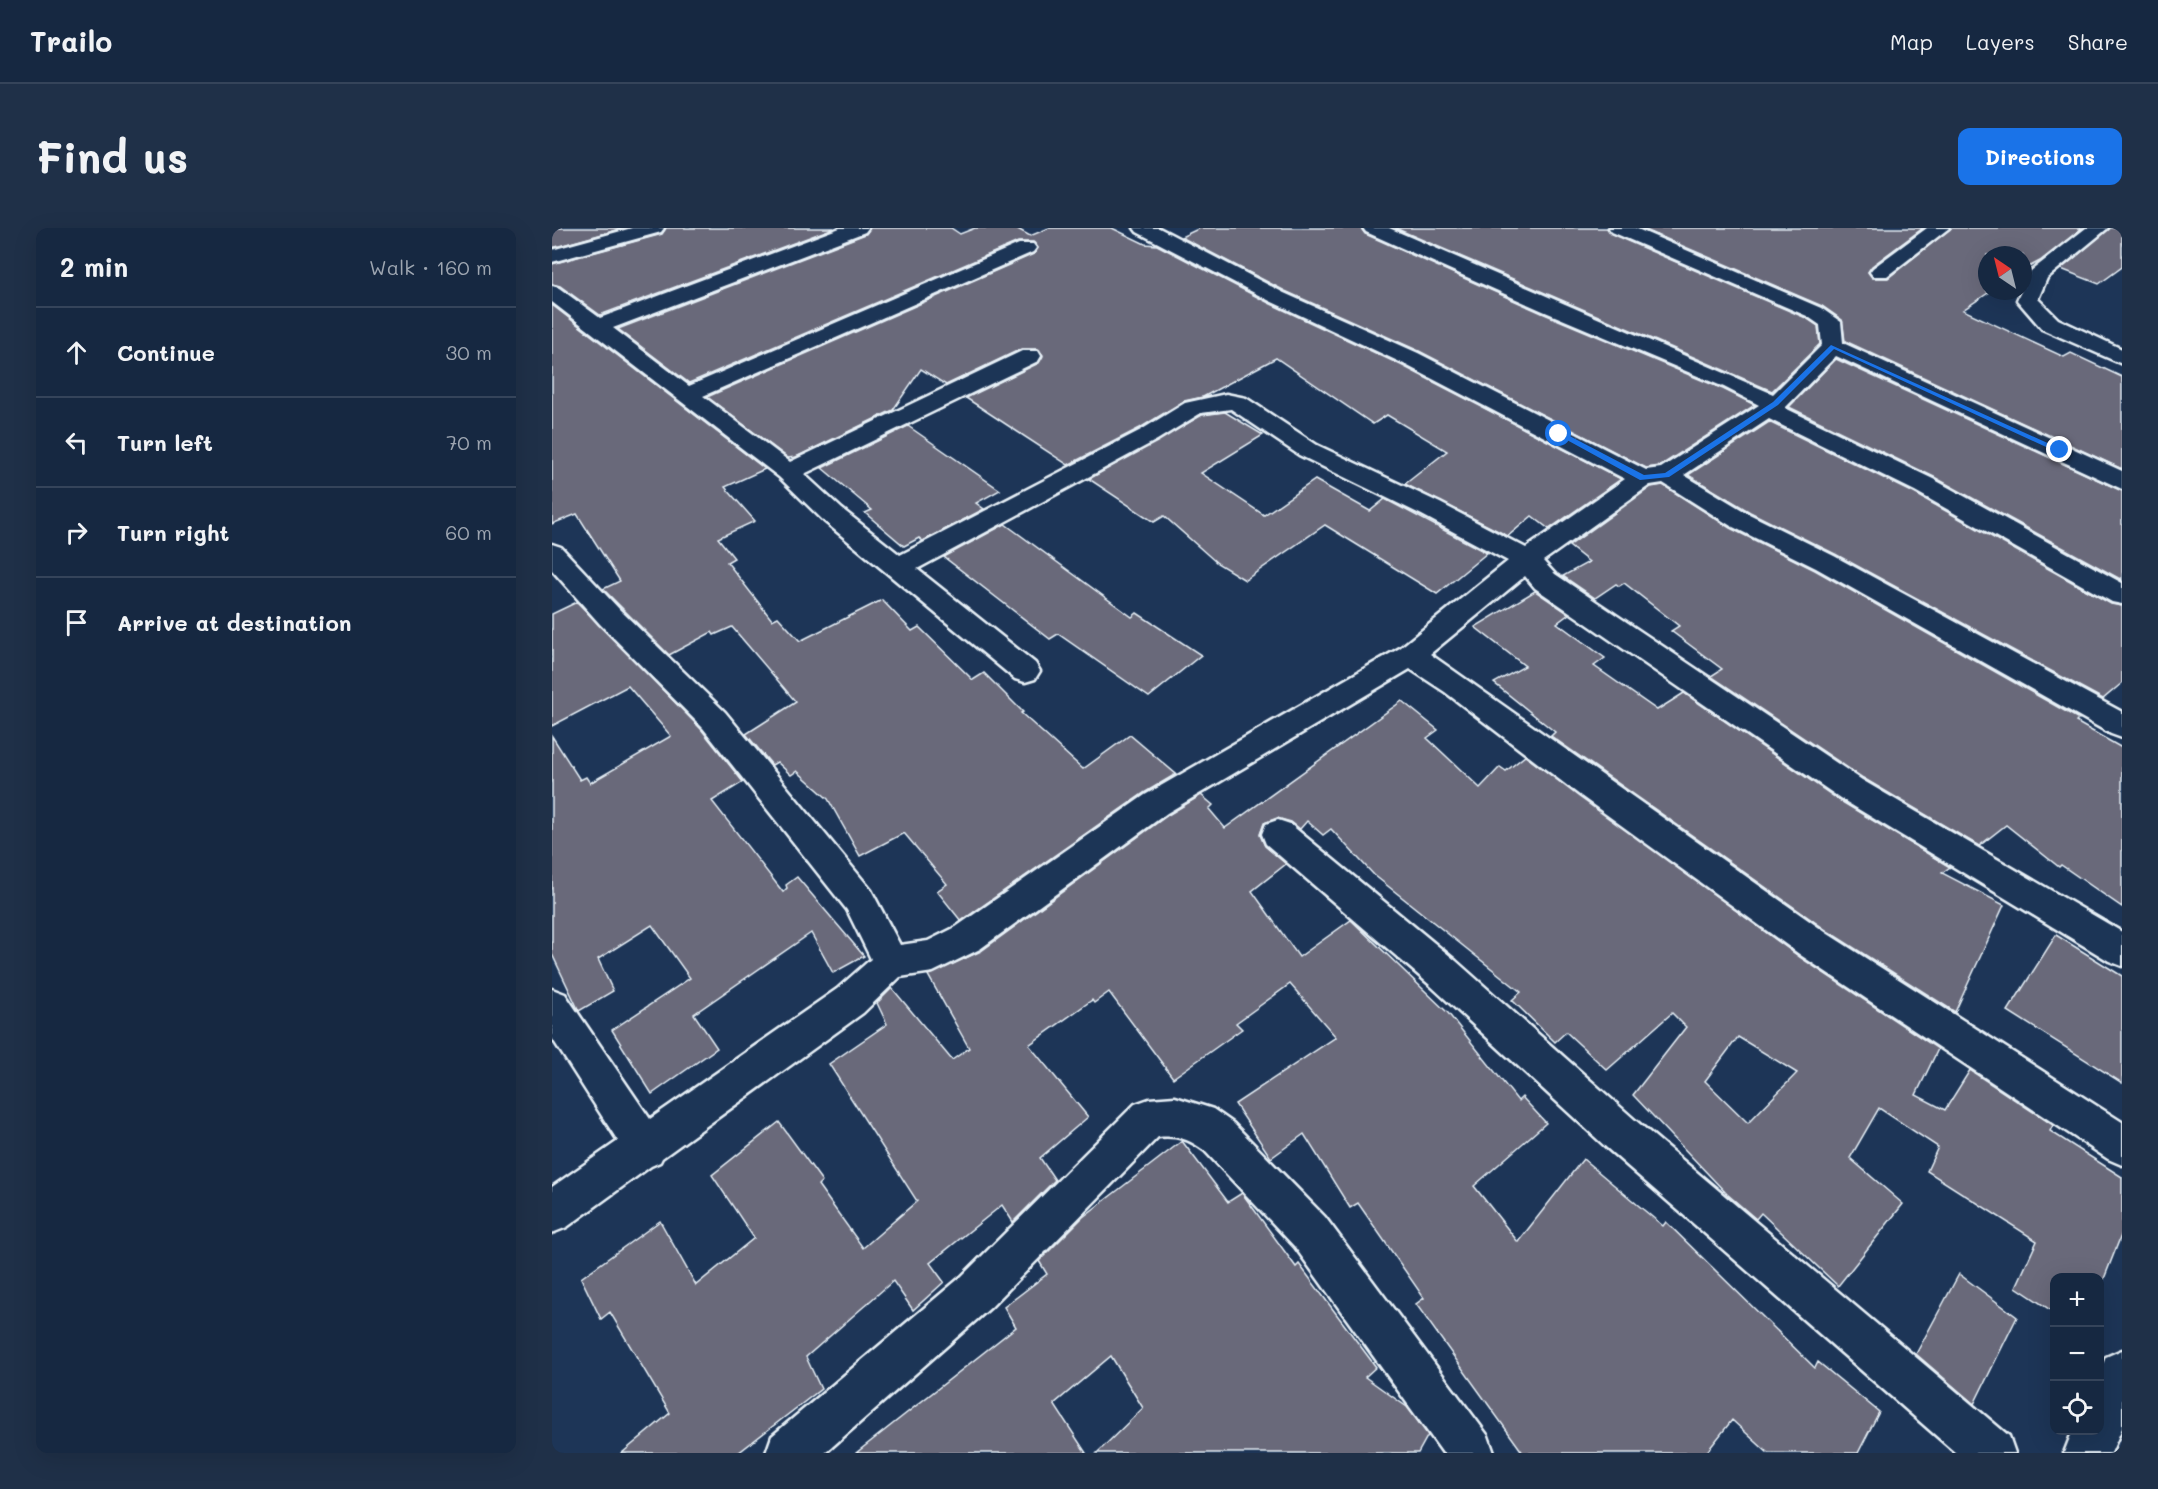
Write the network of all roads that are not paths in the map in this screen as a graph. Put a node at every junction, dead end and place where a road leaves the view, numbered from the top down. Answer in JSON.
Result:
{"nodes":[{"id":1,"x":654,"y":228,"type":"edge"},
{"id":2,"x":858,"y":228,"type":"edge"},
{"id":3,"x":1144,"y":228,"type":"edge"},
{"id":4,"x":1373,"y":228,"type":"edge"},
{"id":5,"x":1619,"y":228,"type":"edge"},
{"id":6,"x":1939,"y":228,"type":"edge"},
{"id":7,"x":2098,"y":228,"type":"edge"},
{"id":8,"x":1026,"y":248,"type":"dead end"},
{"id":9,"x":552,"y":256,"type":"edge"},
{"id":10,"x":1880,"y":272,"type":"dead end"},
{"id":11,"x":552,"y":292,"type":"edge"},
{"id":12,"x":598,"y":326,"type":"junction"},
{"id":13,"x":1833,"y":346,"type":"junction"},
{"id":14,"x":1030,"y":356,"type":"dead end"},
{"id":15,"x":2122,"y":357,"type":"edge"},
{"id":16,"x":687,"y":395,"type":"junction"},
{"id":17,"x":1772,"y":406,"type":"junction"},
{"id":18,"x":788,"y":472,"type":"junction"},
{"id":19,"x":1655,"y":477,"type":"junction"},
{"id":20,"x":2122,"y":481,"type":"edge"},
{"id":21,"x":552,"y":553,"type":"edge"},
{"id":22,"x":1527,"y":560,"type":"junction"},
{"id":23,"x":899,"y":567,"type":"junction"},
{"id":24,"x":2122,"y":595,"type":"edge"},
{"id":25,"x":1410,"y":655,"type":"junction"},
{"id":26,"x":1025,"y":671,"type":"dead end"},
{"id":27,"x":2122,"y":726,"type":"edge"},
{"id":28,"x":1278,"y":834,"type":"dead end"},
{"id":29,"x":2122,"y":950,"type":"edge"},
{"id":30,"x":891,"y":963,"type":"junction"},
{"id":31,"x":552,"y":1006,"type":"edge"},
{"id":32,"x":2122,"y":1145,"type":"edge"},
{"id":33,"x":646,"y":1148,"type":"junction"},
{"id":34,"x":552,"y":1212,"type":"edge"},
{"id":35,"x":2110,"y":1407,"type":"edge"},
{"id":36,"x":789,"y":1453,"type":"edge"},
{"id":37,"x":1472,"y":1453,"type":"edge"},
{"id":38,"x":1992,"y":1453,"type":"edge"},
{"id":39,"x":2088,"y":1453,"type":"edge"}],
"edges":[{"from":1,"to":9,"type":"street"},
{"from":2,"to":12,"type":"street"},
{"from":3,"to":19,"type":"street"},
{"from":4,"to":17,"type":"street"},
{"from":5,"to":13,"type":"street"},
{"from":6,"to":10,"type":"street"},
{"from":7,"to":15,"type":"street"},
{"from":8,"to":16,"type":"street"},
{"from":11,"to":12,"type":"street"},
{"from":12,"to":16,"type":"street"},
{"from":13,"to":17,"type":"street"},
{"from":13,"to":20,"type":"street"},
{"from":14,"to":18,"type":"street"},
{"from":16,"to":18,"type":"street"},
{"from":17,"to":19,"type":"street"},
{"from":17,"to":24,"type":"street"},
{"from":18,"to":23,"type":"street"},
{"from":19,"to":22,"type":"street"},
{"from":19,"to":27,"type":"street"},
{"from":21,"to":30,"type":"street"},
{"from":22,"to":23,"type":"street"},
{"from":22,"to":25,"type":"street"},
{"from":22,"to":29,"type":"street"},
{"from":23,"to":26,"type":"street"},
{"from":25,"to":30,"type":"street"},
{"from":25,"to":32,"type":"street"},
{"from":28,"to":38,"type":"street"},
{"from":30,"to":33,"type":"street"},
{"from":31,"to":33,"type":"street"},
{"from":33,"to":34,"type":"street"},
{"from":35,"to":39,"type":"street"},
{"from":36,"to":37,"type":"street"}]}
